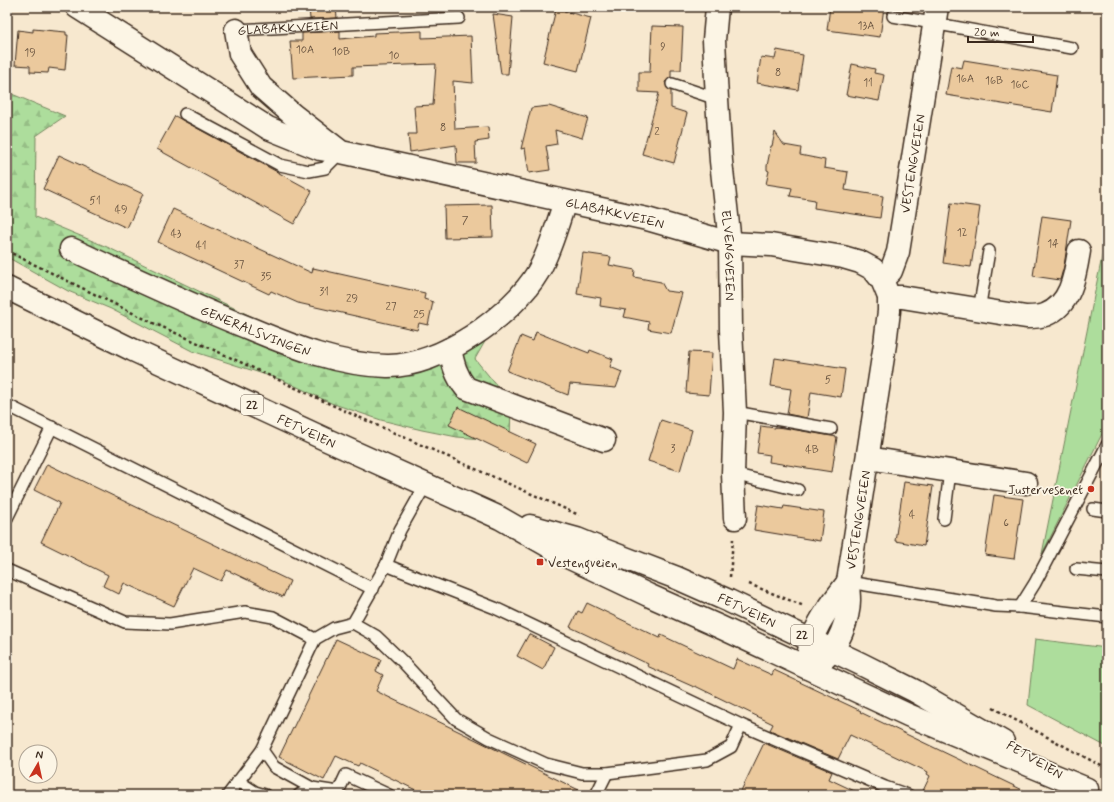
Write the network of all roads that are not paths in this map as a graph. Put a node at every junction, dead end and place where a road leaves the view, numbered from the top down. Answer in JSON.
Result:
{"nodes":[{"id":1,"x":78,"y":7,"type":"edge"},
{"id":2,"x":717,"y":7,"type":"edge"},
{"id":3,"x":893,"y":16,"type":"dead end"},
{"id":4,"x":935,"y":16,"type":"edge"},
{"id":5,"x":459,"y":18,"type":"dead end"},
{"id":6,"x":236,"y":30,"type":"joint"},
{"id":7,"x":1072,"y":48,"type":"dead end"},
{"id":8,"x":672,"y":84,"type":"dead end"},
{"id":9,"x":717,"y":99,"type":"junction"},
{"id":10,"x":184,"y":114,"type":"dead end"},
{"id":11,"x":341,"y":152,"type":"junction"},
{"id":12,"x":565,"y":202,"type":"junction"},
{"id":13,"x":730,"y":243,"type":"junction"},
{"id":14,"x":71,"y":249,"type":"dead end"},
{"id":15,"x":988,"y":251,"type":"dead end"},
{"id":16,"x":1079,"y":251,"type":"dead end"},
{"id":17,"x":7,"y":288,"type":"edge"},
{"id":18,"x":885,"y":288,"type":"junction"},
{"id":19,"x":979,"y":310,"type":"junction"},
{"id":20,"x":450,"y":349,"type":"junction"},
{"id":21,"x":7,"y":405,"type":"edge"},
{"id":22,"x":735,"y":412,"type":"junction"},
{"id":23,"x":52,"y":427,"type":"junction"},
{"id":24,"x":831,"y":429,"type":"dead end"},
{"id":25,"x":604,"y":440,"type":"dead end"},
{"id":26,"x":1107,"y":445,"type":"edge"},
{"id":27,"x":868,"y":458,"type":"junction"},
{"id":28,"x":950,"y":471,"type":"junction"},
{"id":29,"x":733,"y":474,"type":"junction"},
{"id":30,"x":1026,"y":483,"type":"dead end"},
{"id":31,"x":426,"y":484,"type":"junction"},
{"id":32,"x":798,"y":490,"type":"dead end"},
{"id":33,"x":1094,"y":509,"type":"dead end"},
{"id":34,"x":1107,"y":511,"type":"edge"},
{"id":35,"x":7,"y":518,"type":"edge"},
{"id":36,"x":500,"y":518,"type":"junction"},
{"id":37,"x":735,"y":518,"type":"road end"},
{"id":38,"x":944,"y":519,"type":"dead end"},
{"id":39,"x":386,"y":565,"type":"junction"},
{"id":40,"x":1076,"y":569,"type":"dead end"},
{"id":41,"x":7,"y":570,"type":"edge"},
{"id":42,"x":1107,"y":572,"type":"edge"},
{"id":43,"x":848,"y":582,"type":"junction"},
{"id":44,"x":373,"y":589,"type":"junction"},
{"id":45,"x":1020,"y":607,"type":"junction"},
{"id":46,"x":1107,"y":617,"type":"edge"},
{"id":47,"x":353,"y":623,"type":"junction"},
{"id":48,"x":315,"y":638,"type":"junction"},
{"id":49,"x":812,"y":640,"type":"junction"},
{"id":50,"x":833,"y":650,"type":"junction"},
{"id":51,"x":808,"y":668,"type":"junction"},
{"id":52,"x":741,"y":725,"type":"junction"},
{"id":53,"x":262,"y":750,"type":"junction"},
{"id":54,"x":607,"y":774,"type":"junction"},
{"id":55,"x":238,"y":781,"type":"junction"},
{"id":56,"x":312,"y":788,"type":"junction"},
{"id":57,"x":1093,"y":792,"type":"edge"},
{"id":58,"x":228,"y":795,"type":"edge"},
{"id":59,"x":265,"y":795,"type":"edge"},
{"id":60,"x":299,"y":795,"type":"edge"},
{"id":61,"x":389,"y":795,"type":"edge"},
{"id":62,"x":596,"y":795,"type":"edge"},
{"id":63,"x":908,"y":795,"type":"edge"}],
"edges":[{"from":1,"to":11,"type":"main road","name":"GLABAKKVEIEN"},
{"from":2,"to":9,"type":"main road","name":"ELVENGVEIEN"},
{"from":3,"to":4,"type":"lane"},
{"from":4,"to":7,"type":"lane"},
{"from":4,"to":18,"type":"main road","name":"VESTENGVEIEN"},
{"from":5,"to":6,"type":"lane","name":"GLABAKKVEIEN"},
{"from":6,"to":11,"type":"main road","name":"GLABAKKVEIEN"},
{"from":8,"to":9,"type":"lane"},
{"from":9,"to":13,"type":"main road","name":"ELVENGVEIEN"},
{"from":10,"to":11,"type":"lane"},
{"from":11,"to":12,"type":"main road","name":"GLABAKKVEIEN"},
{"from":12,"to":13,"type":"main road","name":"GLABAKKVEIEN"},
{"from":12,"to":20,"type":"main road","name":"GENERALSVINGEN"},
{"from":13,"to":18,"type":"main road","name":"GLABAKKVEIEN"},
{"from":13,"to":22,"type":"main road","name":"ELVENGVEIEN"},
{"from":14,"to":20,"type":"main road","name":"GENERALSVINGEN"},
{"from":15,"to":19,"type":"lane"},
{"from":16,"to":19,"type":"main road"},
{"from":17,"to":31,"type":"main road","name":"FETVEIEN","number":"22"},
{"from":18,"to":19,"type":"main road"},
{"from":18,"to":27,"type":"main road","name":"VESTENGVEIEN"},
{"from":20,"to":25,"type":"main road"},
{"from":21,"to":23,"type":"lane"},
{"from":22,"to":24,"type":"lane"},
{"from":22,"to":29,"type":"main road","name":"ELVENGVEIEN"},
{"from":23,"to":35,"type":"lane"},
{"from":23,"to":44,"type":"lane"},
{"from":26,"to":45,"type":"lane"},
{"from":27,"to":28,"type":"main road","name":"VESTENGVEIEN"},
{"from":27,"to":43,"type":"main road","name":"VESTENGVEIEN"},
{"from":28,"to":30,"type":"main road","name":"VESTENGVEIEN"},
{"from":28,"to":38,"type":"lane"},
{"from":29,"to":32,"type":"lane"},
{"from":29,"to":37,"type":"main road","name":"ELVENGVEIEN"},
{"from":31,"to":36,"type":"main road","name":"FETVEIEN","number":"22"},
{"from":31,"to":39,"type":"lane"},
{"from":33,"to":34,"type":"lane"},
{"from":36,"to":49,"type":"main road","name":"FETVEIEN","number":"22"},
{"from":36,"to":51,"type":"main road","name":"FETVEIEN","number":"22"},
{"from":39,"to":44,"type":"lane"},
{"from":39,"to":52,"type":"lane"},
{"from":40,"to":42,"type":"lane"},
{"from":41,"to":48,"type":"lane"},
{"from":43,"to":45,"type":"lane"},
{"from":43,"to":49,"type":"main road","name":"VESTENGVEIEN"},
{"from":43,"to":50,"type":"main road","name":"VESTENGVEIEN"},
{"from":44,"to":47,"type":"lane"},
{"from":45,"to":46,"type":"lane"},
{"from":47,"to":48,"type":"lane"},
{"from":47,"to":54,"type":"lane"},
{"from":48,"to":53,"type":"lane"},
{"from":49,"to":50,"type":"main road","name":"FETVEIEN","number":"22"},
{"from":49,"to":51,"type":"main road","name":"VESTENGVEIEN"},
{"from":50,"to":51,"type":"main road","name":"VESTENGVEIEN"},
{"from":50,"to":57,"type":"main road","name":"FETVEIEN","number":"22"},
{"from":51,"to":57,"type":"main road","name":"FETVEIEN","number":"22"},
{"from":52,"to":54,"type":"lane"},
{"from":52,"to":63,"type":"lane"},
{"from":53,"to":55,"type":"lane"},
{"from":53,"to":56,"type":"lane"},
{"from":54,"to":62,"type":"lane"},
{"from":55,"to":58,"type":"lane"},
{"from":55,"to":59,"type":"lane"},
{"from":56,"to":60,"type":"lane"},
{"from":56,"to":61,"type":"lane"}]}
